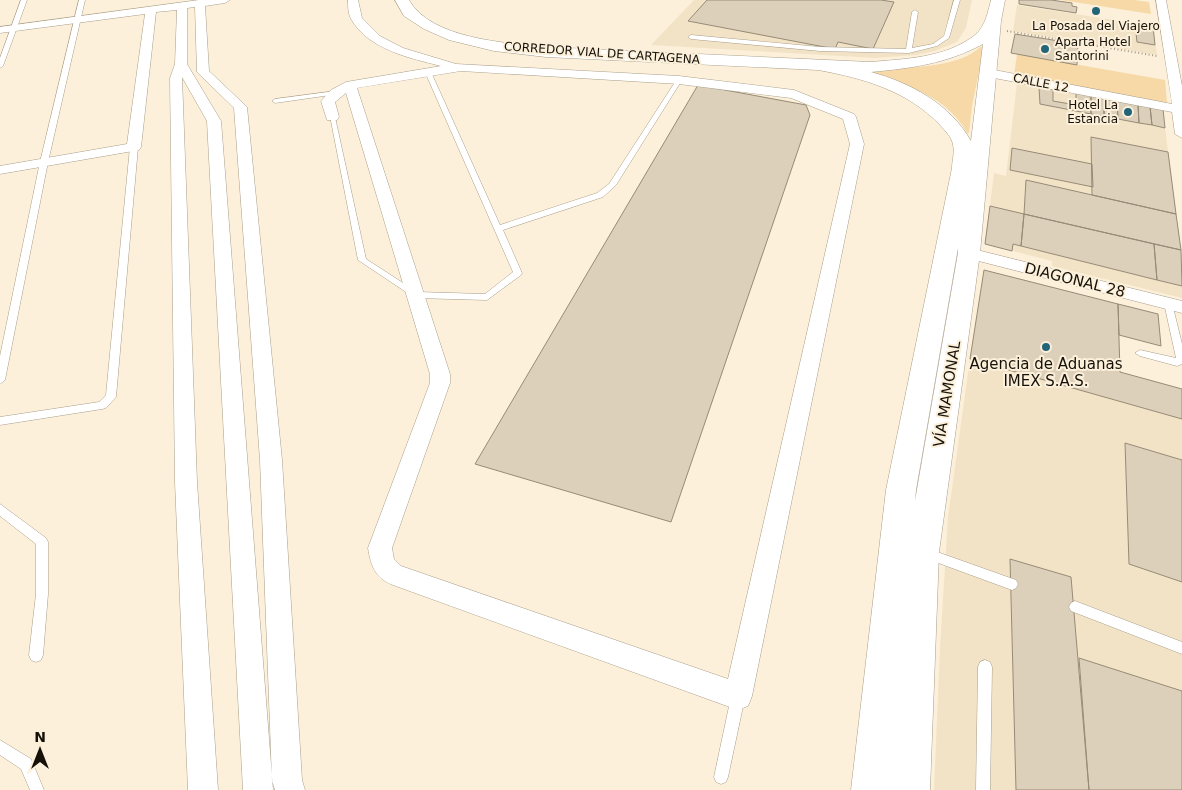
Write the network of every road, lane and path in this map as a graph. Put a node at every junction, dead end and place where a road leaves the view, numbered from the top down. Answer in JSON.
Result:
{"nodes":[{"id":1,"x":24,"y":0,"type":"edge"},
{"id":2,"x":82,"y":0,"type":"edge"},
{"id":3,"x":225,"y":0,"type":"edge"},
{"id":4,"x":353,"y":0,"type":"edge"},
{"id":5,"x":402,"y":0,"type":"edge"},
{"id":6,"x":957,"y":0,"type":"edge"},
{"id":7,"x":998,"y":0,"type":"edge"},
{"id":8,"x":1161,"y":0,"type":"edge"},
{"id":9,"x":200,"y":3,"type":"junction"},
{"id":10,"x":182,"y":6,"type":"junction"},
{"id":11,"x":151,"y":10,"type":"junction"},
{"id":12,"x":915,"y":12,"type":"dead end"},
{"id":13,"x":78,"y":20,"type":"junction"},
{"id":14,"x":993,"y":25,"type":"junction"},
{"id":15,"x":14,"y":28,"type":"junction"},
{"id":16,"x":0,"y":30,"type":"edge"},
{"id":17,"x":691,"y":37,"type":"dead end"},
{"id":18,"x":1176,"y":45,"type":"edge"},
{"id":19,"x":909,"y":51,"type":"junction"},
{"id":20,"x":1172,"y":58,"type":"junction"},
{"id":21,"x":180,"y":64,"type":"junction"},
{"id":22,"x":818,"y":65,"type":"junction"},
{"id":23,"x":0,"y":66,"type":"edge"},
{"id":24,"x":461,"y":67,"type":"junction"},
{"id":25,"x":428,"y":72,"type":"junction"},
{"id":26,"x":989,"y":73,"type":"junction"},
{"id":27,"x":679,"y":80,"type":"junction"},
{"id":28,"x":343,"y":89,"type":"junction"},
{"id":29,"x":275,"y":101,"type":"dead end"},
{"id":30,"x":1180,"y":109,"type":"edge"},
{"id":31,"x":332,"y":118,"type":"joint"},
{"id":32,"x":1182,"y":134,"type":"edge"},
{"id":33,"x":963,"y":145,"type":"joint"},
{"id":34,"x":134,"y":147,"type":"junction"},
{"id":35,"x":44,"y":162,"type":"junction"},
{"id":36,"x":0,"y":170,"type":"edge"},
{"id":37,"x":500,"y":228,"type":"junction"},
{"id":38,"x":969,"y":253,"type":"junction"},
{"id":39,"x":415,"y":295,"type":"junction"},
{"id":40,"x":1175,"y":305,"type":"edge"},
{"id":41,"x":1140,"y":353,"type":"dead end"},
{"id":42,"x":0,"y":380,"type":"edge"},
{"id":43,"x":0,"y":421,"type":"edge"},
{"id":44,"x":0,"y":510,"type":"edge"},
{"id":45,"x":923,"y":552,"type":"junction"},
{"id":46,"x":1012,"y":584,"type":"dead end"},
{"id":47,"x":1075,"y":607,"type":"dead end"},
{"id":48,"x":1182,"y":648,"type":"edge"},
{"id":49,"x":36,"y":655,"type":"dead end"},
{"id":50,"x":985,"y":667,"type":"dead end"},
{"id":51,"x":738,"y":696,"type":"junction"},
{"id":52,"x":0,"y":747,"type":"edge"},
{"id":53,"x":721,"y":777,"type":"dead end"},
{"id":54,"x":37,"y":790,"type":"edge"},
{"id":55,"x":203,"y":790,"type":"edge"},
{"id":56,"x":258,"y":790,"type":"edge"},
{"id":57,"x":290,"y":790,"type":"edge"},
{"id":58,"x":872,"y":790,"type":"edge"},
{"id":59,"x":910,"y":790,"type":"edge"},
{"id":60,"x":983,"y":790,"type":"edge"}],
"edges":[{"from":1,"to":15,"type":"lane"},
{"from":2,"to":13,"type":"lane"},
{"from":3,"to":9,"type":"street"},
{"from":4,"to":24,"type":"street"},
{"from":5,"to":22,"type":"main road","name":"CORREDOR VIAL DE CARTAGENA"},
{"from":6,"to":19,"type":"lane"},
{"from":7,"to":14,"type":"main road","name":"VÍA MAMONAL"},
{"from":8,"to":18,"type":"street"},
{"from":9,"to":10,"type":"street"},
{"from":9,"to":57,"type":"street"},
{"from":10,"to":11,"type":"street"},
{"from":10,"to":21,"type":"street"},
{"from":11,"to":13,"type":"street"},
{"from":11,"to":34,"type":"street"},
{"from":12,"to":19,"type":"lane"},
{"from":13,"to":15,"type":"street"},
{"from":13,"to":35,"type":"lane"},
{"from":14,"to":20,"type":"path"},
{"from":14,"to":22,"type":"main road","name":"CORREDOR VIAL DE CARTAGENA"},
{"from":14,"to":26,"type":"main road","name":"VÍA MAMONAL"},
{"from":15,"to":16,"type":"street"},
{"from":15,"to":23,"type":"lane"},
{"from":17,"to":19,"type":"lane"},
{"from":18,"to":20,"type":"street"},
{"from":20,"to":30,"type":"street"},
{"from":21,"to":55,"type":"street"},
{"from":21,"to":56,"type":"street"},
{"from":22,"to":33,"type":"main road","name":"CORREDOR VIAL DE CARTAGENA"},
{"from":24,"to":25,"type":"street"},
{"from":24,"to":27,"type":"street"},
{"from":25,"to":28,"type":"street"},
{"from":25,"to":37,"type":"lane"},
{"from":26,"to":30,"type":"street","name":"CALLE 12"},
{"from":26,"to":38,"type":"main road","name":"VÍA MAMONAL"},
{"from":27,"to":37,"type":"lane"},
{"from":27,"to":51,"type":"street"},
{"from":28,"to":29,"type":"lane"},
{"from":28,"to":31,"type":"street"},
{"from":28,"to":39,"type":"street"},
{"from":30,"to":32,"type":"street"},
{"from":31,"to":39,"type":"lane"},
{"from":33,"to":58,"type":"main road","name":"VÍA MAMONAL"},
{"from":34,"to":35,"type":"street"},
{"from":34,"to":43,"type":"lane"},
{"from":35,"to":36,"type":"street"},
{"from":35,"to":42,"type":"lane"},
{"from":37,"to":39,"type":"lane"},
{"from":38,"to":40,"type":"street","name":"DIAGONAL 28"},
{"from":38,"to":45,"type":"main road","name":"VÍA MAMONAL"},
{"from":39,"to":51,"type":"street"},
{"from":40,"to":41,"type":"lane"},
{"from":44,"to":49,"type":"lane"},
{"from":45,"to":46,"type":"lane"},
{"from":45,"to":59,"type":"main road","name":"VÍA MAMONAL"},
{"from":47,"to":48,"type":"lane"},
{"from":50,"to":60,"type":"lane"},
{"from":51,"to":53,"type":"lane"},
{"from":52,"to":54,"type":"lane"}]}
